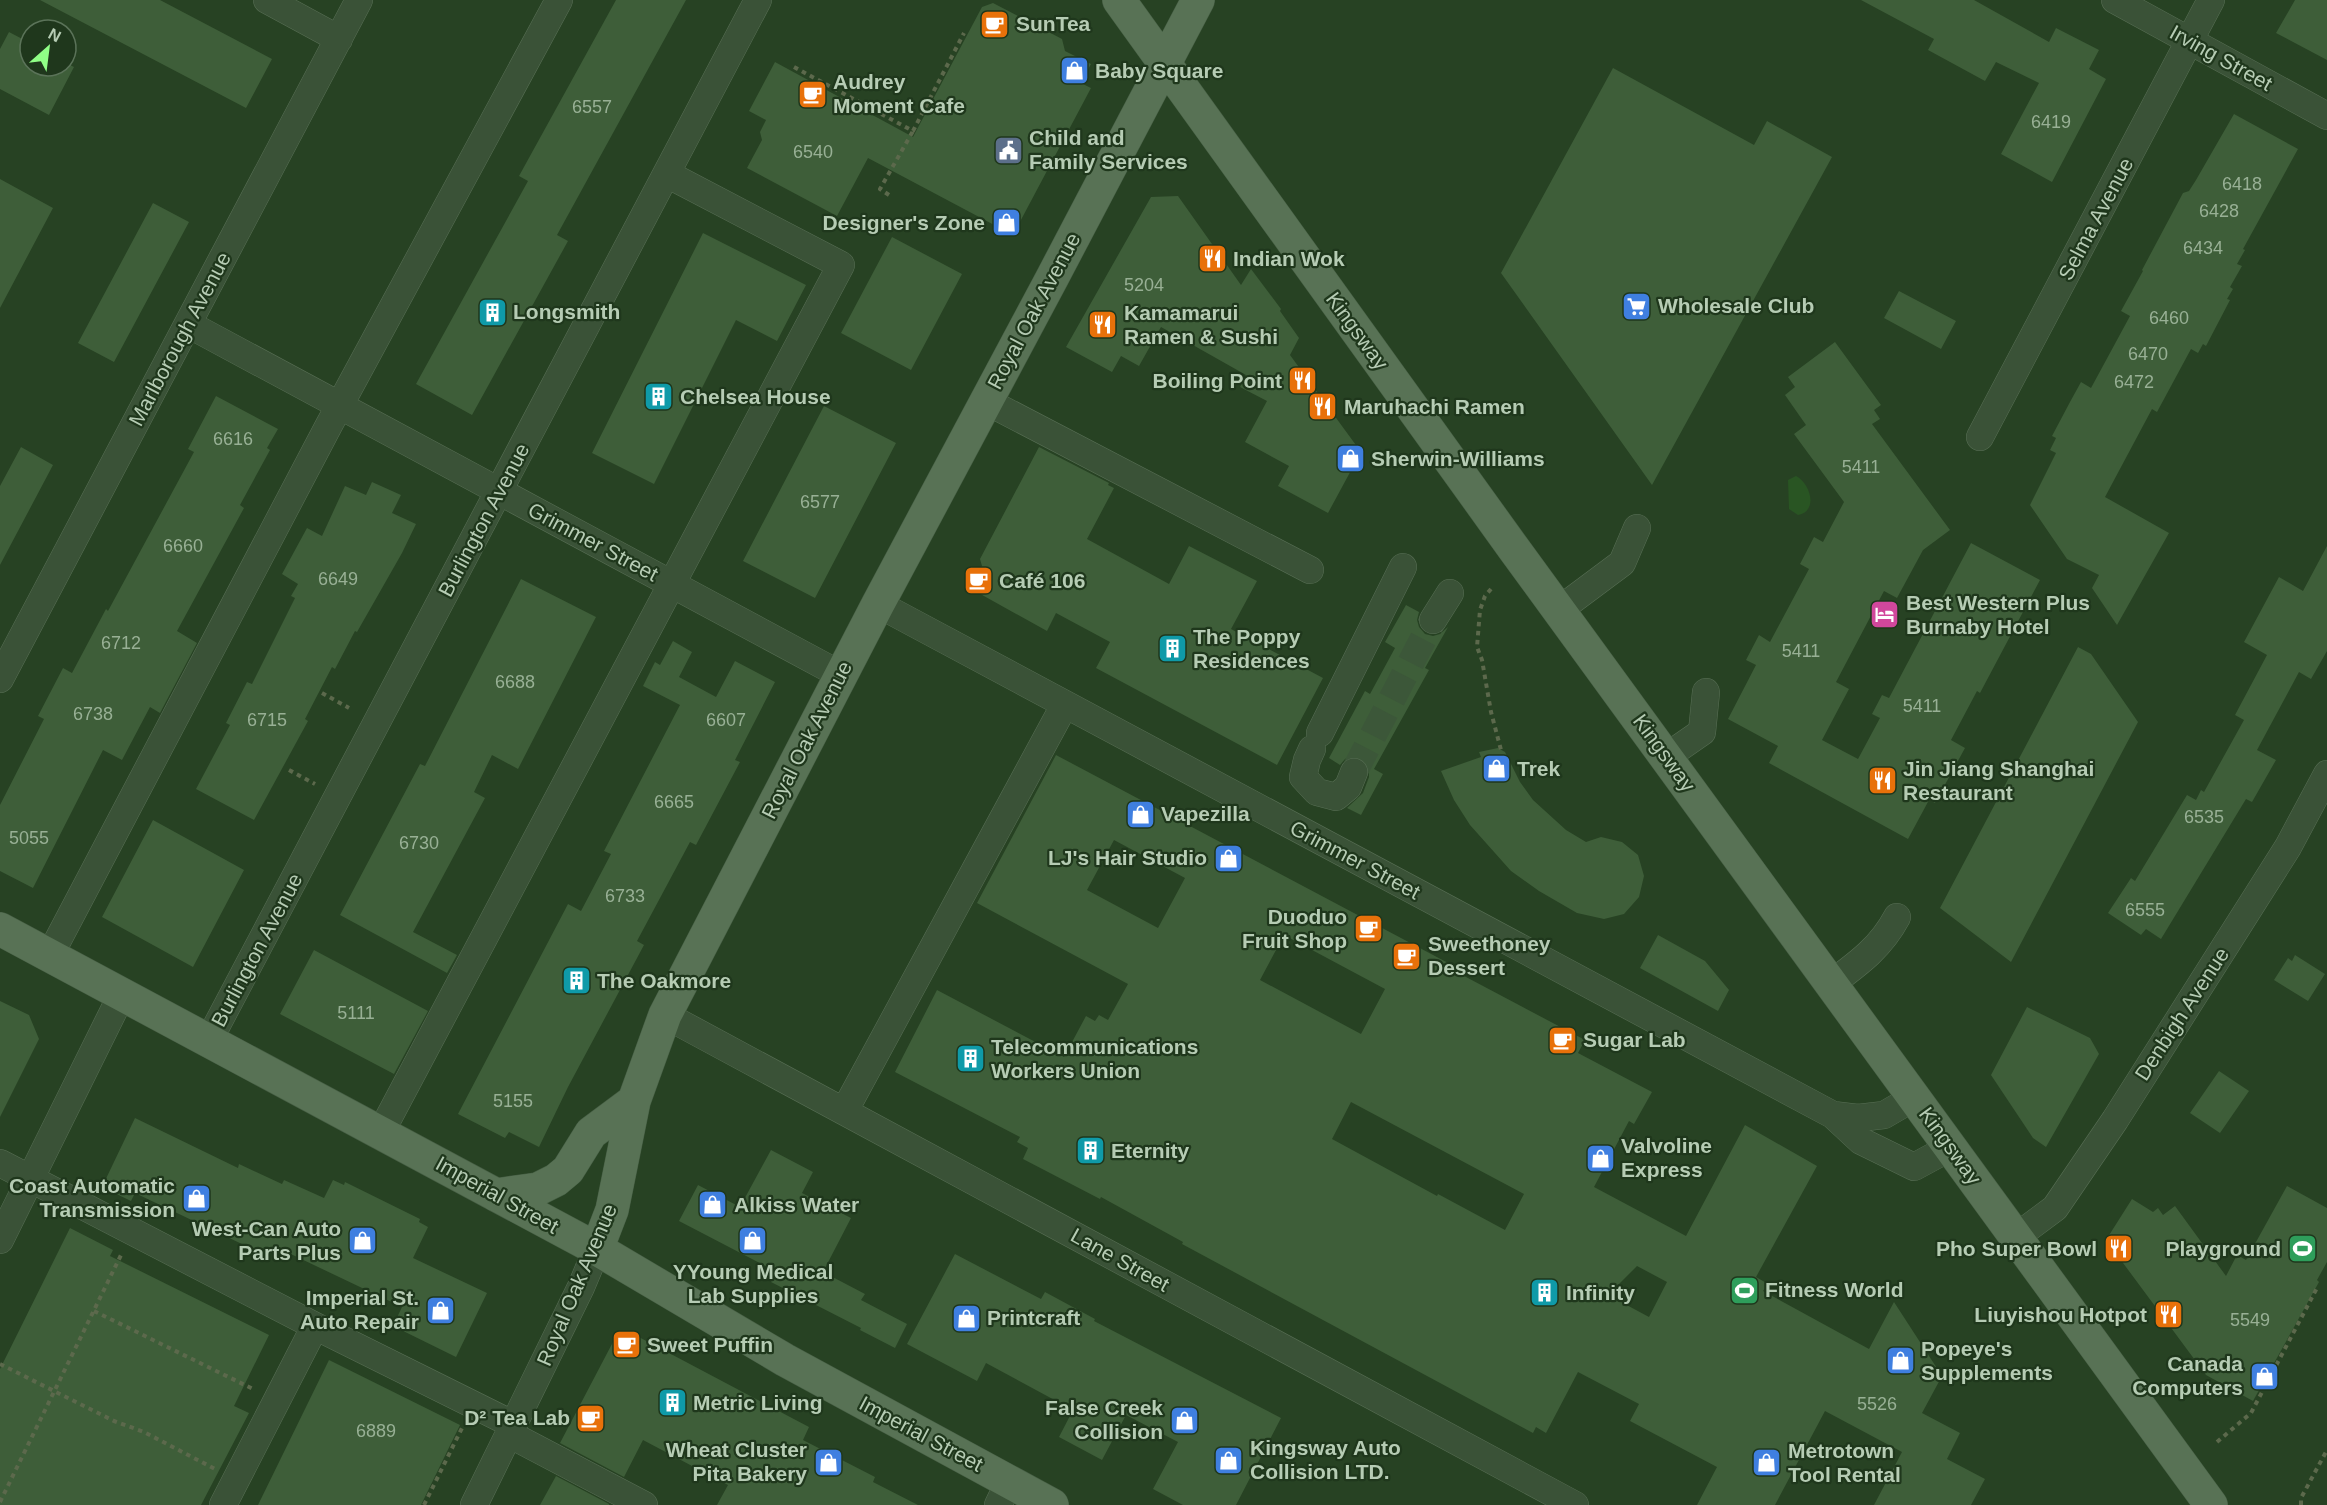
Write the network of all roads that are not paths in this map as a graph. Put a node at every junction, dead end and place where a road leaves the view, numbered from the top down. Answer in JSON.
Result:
{"nodes":[{"id":1,"x":267,"y":0,"type":"edge"},
{"id":2,"x":359,"y":0,"type":"edge"},
{"id":3,"x":559,"y":0,"type":"edge"},
{"id":4,"x":758,"y":0,"type":"edge"},
{"id":5,"x":1119,"y":0,"type":"edge"},
{"id":6,"x":1198,"y":0,"type":"edge"},
{"id":7,"x":2115,"y":0,"type":"edge"},
{"id":8,"x":2211,"y":0,"type":"edge"},
{"id":9,"x":339,"y":39,"type":"junction"},
{"id":10,"x":2190,"y":41,"type":"junction"},
{"id":11,"x":1165,"y":65,"type":"junction"},
{"id":12,"x":2327,"y":116,"type":"edge"},
{"id":13,"x":667,"y":174,"type":"junction"},
{"id":14,"x":188,"y":324,"type":"junction"},
{"id":15,"x":986,"y":401,"type":"junction"},
{"id":16,"x":340,"y":406,"type":"junction"},
{"id":17,"x":1980,"y":437,"type":"dead end"},
{"id":18,"x":499,"y":491,"type":"junction"},
{"id":19,"x":1637,"y":528,"type":"dead end"},
{"id":20,"x":1403,"y":567,"type":"dead end"},
{"id":21,"x":1310,"y":570,"type":"dead end"},
{"id":22,"x":671,"y":584,"type":"junction"},
{"id":23,"x":1450,"y":593,"type":"dead end"},
{"id":24,"x":878,"y":604,"type":"junction"},
{"id":25,"x":1559,"y":609,"type":"junction"},
{"id":26,"x":1433,"y":620,"type":"tunnel mouth"},
{"id":27,"x":840,"y":675,"type":"junction"},
{"id":28,"x":0,"y":679,"type":"edge"},
{"id":29,"x":1706,"y":692,"type":"dead end"},
{"id":30,"x":1065,"y":704,"type":"junction"},
{"id":31,"x":1666,"y":757,"type":"junction"},
{"id":32,"x":1354,"y":772,"type":"tunnel mouth"},
{"id":33,"x":2327,"y":774,"type":"edge"},
{"id":34,"x":1897,"y":917,"type":"dead end"},
{"id":35,"x":0,"y":929,"type":"edge"},
{"id":36,"x":50,"y":955,"type":"junction"},
{"id":37,"x":1832,"y":982,"type":"junction"},
{"id":38,"x":122,"y":994,"type":"junction"},
{"id":39,"x":665,"y":1015,"type":"junction"},
{"id":40,"x":209,"y":1040,"type":"junction"},
{"id":41,"x":1915,"y":1097,"type":"junction"},
{"id":42,"x":634,"y":1101,"type":"junction"},
{"id":43,"x":845,"y":1110,"type":"junction"},
{"id":44,"x":1833,"y":1115,"type":"junction"},
{"id":45,"x":381,"y":1132,"type":"junction"},
{"id":46,"x":1951,"y":1147,"type":"junction"},
{"id":47,"x":0,"y":1163,"type":"edge"},
{"id":48,"x":29,"y":1179,"type":"junction"},
{"id":49,"x":496,"y":1195,"type":"junction"},
{"id":50,"x":2016,"y":1237,"type":"junction"},
{"id":51,"x":0,"y":1240,"type":"edge"},
{"id":52,"x":597,"y":1249,"type":"junction"},
{"id":53,"x":315,"y":1326,"type":"junction"},
{"id":54,"x":511,"y":1429,"type":"junction"},
{"id":55,"x":1003,"y":1493,"type":"edge"},
{"id":56,"x":223,"y":1505,"type":"edge"},
{"id":57,"x":474,"y":1505,"type":"edge"},
{"id":58,"x":644,"y":1505,"type":"edge"},
{"id":59,"x":1052,"y":1505,"type":"edge"},
{"id":60,"x":1575,"y":1505,"type":"edge"},
{"id":61,"x":2211,"y":1505,"type":"edge"}],
"edges":[{"from":1,"to":9,"type":"street"},
{"from":2,"to":9,"type":"street","name":"Marlborough Avenue"},
{"from":3,"to":16,"type":"street"},
{"from":4,"to":13,"type":"street","name":"Burlington Avenue"},
{"from":5,"to":11,"type":"main road","name":"Kingsway"},
{"from":6,"to":11,"type":"main road","name":"Royal Oak Avenue"},
{"from":7,"to":10,"type":"street","name":"Irving Street"},
{"from":8,"to":10,"type":"street","name":"Selma Avenue"},
{"from":9,"to":14,"type":"street","name":"Marlborough Avenue"},
{"from":10,"to":12,"type":"street","name":"Irving Street"},
{"from":10,"to":17,"type":"street","name":"Selma Avenue"},
{"from":11,"to":15,"type":"main road","name":"Royal Oak Avenue"},
{"from":11,"to":25,"type":"main road","name":"Kingsway"},
{"from":13,"to":18,"type":"street","name":"Burlington Avenue"},
{"from":13,"to":22,"type":"street"},
{"from":14,"to":16,"type":"street","name":"Grimmer Street"},
{"from":14,"to":28,"type":"street","name":"Marlborough Avenue"},
{"from":15,"to":21,"type":"street"},
{"from":15,"to":24,"type":"main road","name":"Royal Oak Avenue"},
{"from":16,"to":18,"type":"street","name":"Grimmer Street"},
{"from":16,"to":36,"type":"street"},
{"from":18,"to":22,"type":"street","name":"Grimmer Street"},
{"from":18,"to":40,"type":"street","name":"Burlington Avenue"},
{"from":19,"to":25,"type":"street"},
{"from":20,"to":32,"type":"street"},
{"from":22,"to":27,"type":"street","name":"Grimmer Street"},
{"from":22,"to":45,"type":"street"},
{"from":23,"to":26,"type":"street"},
{"from":24,"to":27,"type":"main road","name":"Royal Oak Avenue"},
{"from":24,"to":30,"type":"street","name":"Grimmer Street"},
{"from":25,"to":31,"type":"main road","name":"Kingsway"},
{"from":27,"to":39,"type":"main road","name":"Royal Oak Avenue"},
{"from":29,"to":31,"type":"street"},
{"from":30,"to":43,"type":"street"},
{"from":30,"to":44,"type":"street","name":"Grimmer Street"},
{"from":31,"to":37,"type":"main road","name":"Kingsway"},
{"from":33,"to":50,"type":"street","name":"Denbigh Avenue"},
{"from":34,"to":37,"type":"street"},
{"from":35,"to":36,"type":"main road","name":"Imperial Street"},
{"from":36,"to":38,"type":"main road","name":"Imperial Street"},
{"from":37,"to":41,"type":"main road","name":"Kingsway"},
{"from":38,"to":40,"type":"main road","name":"Imperial Street"},
{"from":38,"to":48,"type":"street"},
{"from":39,"to":42,"type":"main road","name":"Royal Oak Avenue"},
{"from":39,"to":43,"type":"street","name":"Lane Street"},
{"from":40,"to":45,"type":"main road","name":"Imperial Street"},
{"from":41,"to":44,"type":"street","name":"Grimmer Street"},
{"from":41,"to":46,"type":"main road","name":"Kingsway"},
{"from":42,"to":49,"type":"main road"},
{"from":42,"to":52,"type":"main road","name":"Royal Oak Avenue"},
{"from":43,"to":60,"type":"street","name":"Lane Street"},
{"from":44,"to":46,"type":"street","name":"Grimmer Street"},
{"from":45,"to":49,"type":"main road","name":"Imperial Street"},
{"from":46,"to":50,"type":"main road","name":"Kingsway"},
{"from":47,"to":48,"type":"street"},
{"from":48,"to":51,"type":"street"},
{"from":48,"to":53,"type":"street"},
{"from":49,"to":52,"type":"main road","name":"Imperial Street"},
{"from":50,"to":61,"type":"main road","name":"Kingsway"},
{"from":52,"to":54,"type":"street","name":"Royal Oak Avenue"},
{"from":52,"to":55,"type":"main road","name":"Imperial Street"},
{"from":53,"to":54,"type":"street"},
{"from":53,"to":56,"type":"street"},
{"from":54,"to":57,"type":"street","name":"Royal Oak Avenue"},
{"from":54,"to":58,"type":"street"},
{"from":55,"to":59,"type":"main road","name":"Imperial Street"}]}
